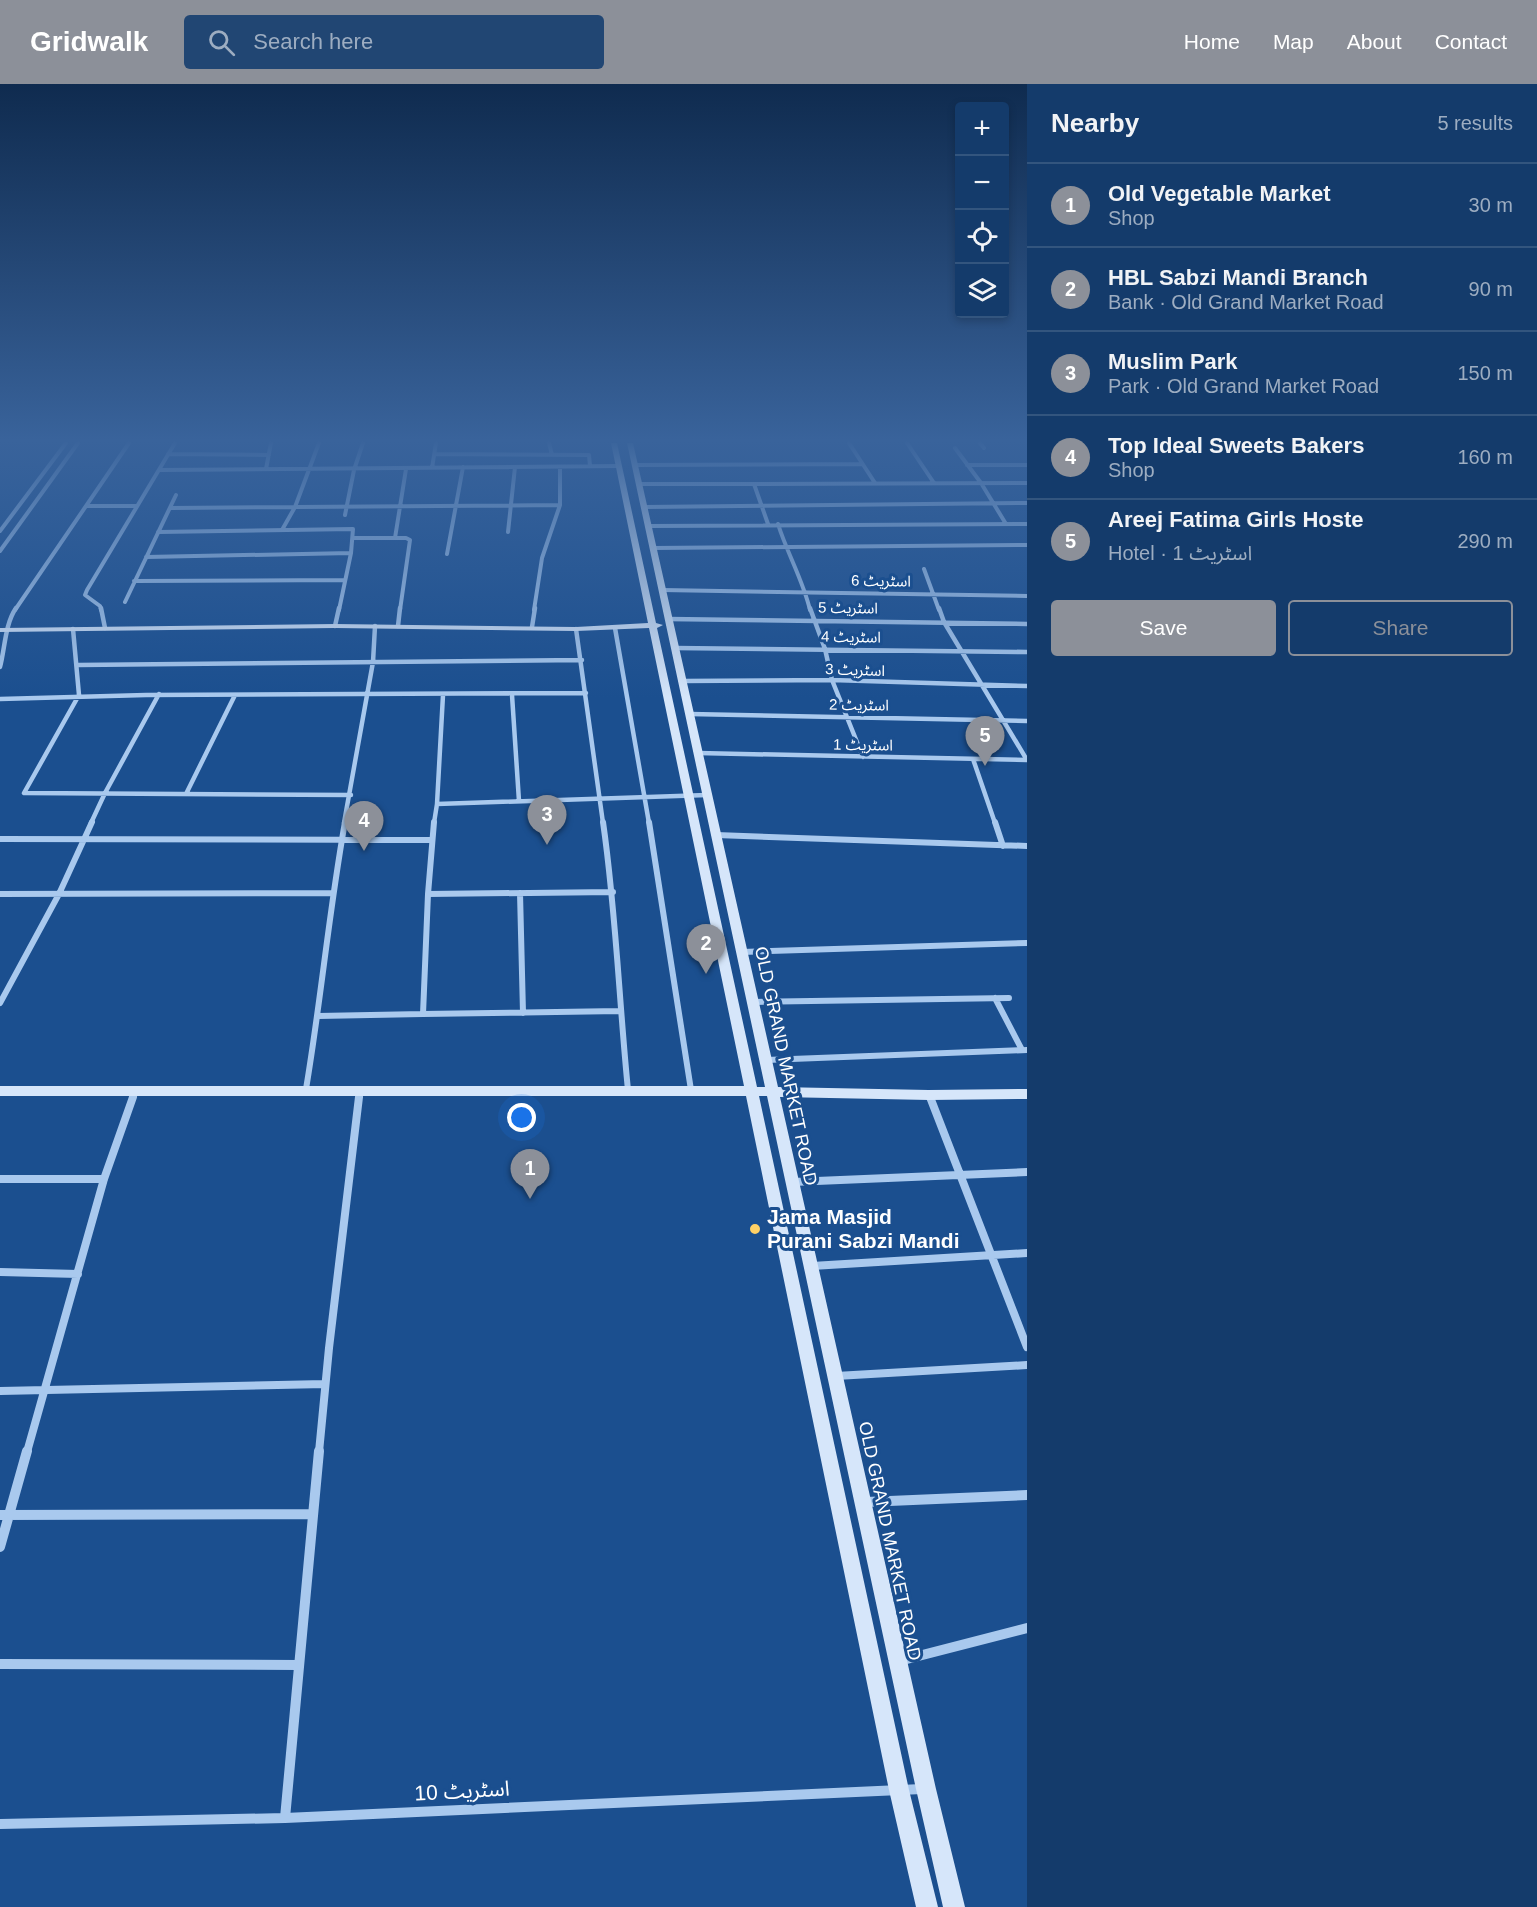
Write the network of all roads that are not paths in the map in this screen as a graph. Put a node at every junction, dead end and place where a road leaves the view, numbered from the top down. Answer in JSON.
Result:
{"nodes":[{"id":1,"x":16,"y":528,"type":"edge"},
{"id":2,"x":73,"y":528,"type":"edge"},
{"id":3,"x":125,"y":528,"type":"edge"},
{"id":4,"x":160,"y":528,"type":"edge"},
{"id":5,"x":348,"y":528,"type":"edge"},
{"id":6,"x":350,"y":528,"type":"edge"},
{"id":7,"x":396,"y":528,"type":"edge"},
{"id":8,"x":451,"y":528,"type":"edge"},
{"id":9,"x":508,"y":528,"type":"edge"},
{"id":10,"x":552,"y":528,"type":"edge"},
{"id":11,"x":631,"y":528,"type":"edge"},
{"id":12,"x":648,"y":528,"type":"edge"},
{"id":13,"x":779,"y":528,"type":"edge"},
{"id":14,"x":282,"y":530,"type":"joint"},
{"id":15,"x":158,"y":532,"type":"junction"},
{"id":16,"x":508,"y":532,"type":"dead end"},
{"id":17,"x":354,"y":538,"type":"junction"},
{"id":18,"x":394,"y":538,"type":"junction"},
{"id":19,"x":784,"y":546,"type":"junction"},
{"id":20,"x":1026,"y":546,"type":"edge"},
{"id":21,"x":653,"y":548,"type":"junction"},
{"id":22,"x":0,"y":551,"type":"edge"},
{"id":23,"x":351,"y":553,"type":"junction"},
{"id":24,"x":447,"y":554,"type":"dead end"},
{"id":25,"x":146,"y":556,"type":"junction"},
{"id":26,"x":924,"y":569,"type":"dead end"},
{"id":27,"x":345,"y":580,"type":"junction"},
{"id":28,"x":135,"y":581,"type":"junction"},
{"id":29,"x":663,"y":590,"type":"junction"},
{"id":30,"x":806,"y":592,"type":"junction"},
{"id":31,"x":935,"y":593,"type":"junction"},
{"id":32,"x":1027,"y":596,"type":"edge"},
{"id":33,"x":124,"y":602,"type":"dead end"},
{"id":34,"x":813,"y":620,"type":"junction"},
{"id":35,"x":669,"y":622,"type":"junction"},
{"id":36,"x":944,"y":622,"type":"junction"},
{"id":37,"x":1027,"y":624,"type":"edge"},
{"id":38,"x":335,"y":626,"type":"junction"},
{"id":39,"x":375,"y":626,"type":"junction"},
{"id":40,"x":398,"y":626,"type":"junction"},
{"id":41,"x":652,"y":626,"type":"junction"},
{"id":42,"x":532,"y":627,"type":"junction"},
{"id":43,"x":105,"y":628,"type":"junction"},
{"id":44,"x":576,"y":628,"type":"junction"},
{"id":45,"x":615,"y":628,"type":"junction"},
{"id":46,"x":5,"y":629,"type":"edge"},
{"id":47,"x":73,"y":629,"type":"junction"},
{"id":48,"x":675,"y":648,"type":"junction"},
{"id":49,"x":825,"y":649,"type":"junction"},
{"id":50,"x":962,"y":652,"type":"junction"},
{"id":51,"x":1027,"y":652,"type":"edge"},
{"id":52,"x":582,"y":660,"type":"junction"},
{"id":53,"x":373,"y":662,"type":"junction"},
{"id":54,"x":78,"y":665,"type":"junction"},
{"id":55,"x":0,"y":667,"type":"edge"},
{"id":56,"x":832,"y":680,"type":"junction"},
{"id":57,"x":682,"y":681,"type":"junction"},
{"id":58,"x":982,"y":686,"type":"junction"},
{"id":59,"x":1027,"y":686,"type":"edge"},
{"id":60,"x":586,"y":693,"type":"junction"},
{"id":61,"x":159,"y":694,"type":"junction"},
{"id":62,"x":235,"y":694,"type":"junction"},
{"id":63,"x":367,"y":694,"type":"junction"},
{"id":64,"x":443,"y":695,"type":"junction"},
{"id":65,"x":512,"y":695,"type":"junction"},
{"id":66,"x":79,"y":696,"type":"junction"},
{"id":67,"x":0,"y":699,"type":"edge"},
{"id":68,"x":690,"y":714,"type":"junction"},
{"id":69,"x":846,"y":717,"type":"junction"},
{"id":70,"x":1003,"y":720,"type":"junction"},
{"id":71,"x":1027,"y":721,"type":"edge"},
{"id":72,"x":698,"y":753,"type":"junction"},
{"id":73,"x":863,"y":757,"type":"junction"},
{"id":74,"x":973,"y":759,"type":"junction"},
{"id":75,"x":1027,"y":760,"type":"edge"},
{"id":76,"x":187,"y":792,"type":"junction"},
{"id":77,"x":105,"y":793,"type":"junction"},
{"id":78,"x":351,"y":795,"type":"junction"},
{"id":79,"x":689,"y":795,"type":"junction"},
{"id":80,"x":707,"y":795,"type":"junction"},
{"id":81,"x":645,"y":797,"type":"junction"},
{"id":82,"x":602,"y":799,"type":"junction"},
{"id":83,"x":519,"y":801,"type":"junction"},
{"id":84,"x":437,"y":804,"type":"junction"},
{"id":85,"x":716,"y":835,"type":"junction"},
{"id":86,"x":0,"y":839,"type":"edge"},
{"id":87,"x":343,"y":839,"type":"junction"},
{"id":88,"x":86,"y":840,"type":"junction"},
{"id":89,"x":431,"y":840,"type":"junction"},
{"id":90,"x":1003,"y":846,"type":"junction"},
{"id":91,"x":1027,"y":846,"type":"edge"},
{"id":92,"x":614,"y":892,"type":"junction"},
{"id":93,"x":332,"y":893,"type":"junction"},
{"id":94,"x":520,"y":893,"type":"junction"},
{"id":95,"x":0,"y":894,"type":"edge"},
{"id":96,"x":59,"y":894,"type":"junction"},
{"id":97,"x":428,"y":894,"type":"junction"},
{"id":98,"x":1027,"y":943,"type":"edge"},
{"id":99,"x":742,"y":952,"type":"junction"},
{"id":100,"x":995,"y":998,"type":"junction"},
{"id":101,"x":1009,"y":998,"type":"dead end"},
{"id":102,"x":753,"y":1002,"type":"junction"},
{"id":103,"x":0,"y":1003,"type":"edge"},
{"id":104,"x":620,"y":1011,"type":"junction"},
{"id":105,"x":523,"y":1013,"type":"junction"},
{"id":106,"x":423,"y":1014,"type":"junction"},
{"id":107,"x":318,"y":1016,"type":"junction"},
{"id":108,"x":1024,"y":1050,"type":"edge"},
{"id":109,"x":766,"y":1060,"type":"junction"},
{"id":110,"x":135,"y":1089,"type":"junction"},
{"id":111,"x":306,"y":1089,"type":"junction"},
{"id":112,"x":360,"y":1089,"type":"junction"},
{"id":113,"x":628,"y":1090,"type":"junction"},
{"id":114,"x":691,"y":1090,"type":"junction"},
{"id":115,"x":0,"y":1091,"type":"edge"},
{"id":116,"x":751,"y":1091,"type":"junction"},
{"id":117,"x":773,"y":1093,"type":"junction"},
{"id":118,"x":1027,"y":1094,"type":"edge"},
{"id":119,"x":929,"y":1095,"type":"junction"},
{"id":120,"x":1027,"y":1172,"type":"edge"},
{"id":121,"x":960,"y":1175,"type":"junction"},
{"id":122,"x":0,"y":1179,"type":"edge"},
{"id":123,"x":104,"y":1179,"type":"junction"},
{"id":124,"x":793,"y":1182,"type":"junction"},
{"id":125,"x":1027,"y":1253,"type":"edge"},
{"id":126,"x":991,"y":1255,"type":"junction"},
{"id":127,"x":811,"y":1266,"type":"junction"},
{"id":128,"x":0,"y":1272,"type":"edge"},
{"id":129,"x":78,"y":1274,"type":"junction"},
{"id":130,"x":1027,"y":1347,"type":"edge"},
{"id":131,"x":1027,"y":1365,"type":"edge"},
{"id":132,"x":835,"y":1376,"type":"junction"},
{"id":133,"x":325,"y":1384,"type":"junction"},
{"id":134,"x":0,"y":1391,"type":"edge"},
{"id":135,"x":45,"y":1391,"type":"junction"},
{"id":136,"x":1027,"y":1495,"type":"edge"},
{"id":137,"x":863,"y":1502,"type":"junction"},
{"id":138,"x":313,"y":1514,"type":"junction"},
{"id":139,"x":5,"y":1515,"type":"edge"},
{"id":140,"x":0,"y":1547,"type":"edge"},
{"id":141,"x":1027,"y":1628,"type":"edge"},
{"id":142,"x":898,"y":1661,"type":"junction"},
{"id":143,"x":0,"y":1664,"type":"edge"},
{"id":144,"x":299,"y":1665,"type":"junction"},
{"id":145,"x":926,"y":1789,"type":"junction"},
{"id":146,"x":899,"y":1790,"type":"junction"},
{"id":147,"x":285,"y":1818,"type":"junction"},
{"id":148,"x":0,"y":1824,"type":"edge"},
{"id":149,"x":927,"y":1907,"type":"edge"},
{"id":150,"x":954,"y":1907,"type":"edge"}],
"edges":[{"from":1,"to":22,"type":"street"},
{"from":2,"to":46,"type":"street"},
{"from":3,"to":43,"type":"street"},
{"from":4,"to":15,"type":"street"},
{"from":5,"to":14,"type":"street"},
{"from":6,"to":17,"type":"street"},
{"from":7,"to":18,"type":"street"},
{"from":8,"to":24,"type":"street"},
{"from":9,"to":16,"type":"street"},
{"from":10,"to":42,"type":"street"},
{"from":11,"to":41,"type":"street"},
{"from":12,"to":21,"type":"street","name":"OLD GRAND MARKET ROAD"},
{"from":13,"to":19,"type":"street"},
{"from":14,"to":15,"type":"street"},
{"from":15,"to":25,"type":"street"},
{"from":17,"to":18,"type":"street"},
{"from":17,"to":23,"type":"street"},
{"from":18,"to":40,"type":"street"},
{"from":19,"to":20,"type":"street"},
{"from":19,"to":21,"type":"street"},
{"from":19,"to":30,"type":"street"},
{"from":21,"to":29,"type":"street","name":"OLD GRAND MARKET ROAD"},
{"from":23,"to":25,"type":"street"},
{"from":23,"to":27,"type":"street"},
{"from":25,"to":28,"type":"street"},
{"from":26,"to":31,"type":"street"},
{"from":27,"to":28,"type":"street"},
{"from":27,"to":38,"type":"street"},
{"from":28,"to":33,"type":"street"},
{"from":29,"to":30,"type":"street","name":"اسٹریٹ 6"},
{"from":29,"to":35,"type":"street","name":"OLD GRAND MARKET ROAD"},
{"from":30,"to":31,"type":"street","name":"اسٹریٹ 6"},
{"from":30,"to":34,"type":"street"},
{"from":31,"to":32,"type":"street","name":"اسٹریٹ 6"},
{"from":31,"to":36,"type":"street"},
{"from":34,"to":35,"type":"street","name":"اسٹریٹ 5"},
{"from":34,"to":36,"type":"street","name":"اسٹریٹ 5"},
{"from":34,"to":49,"type":"street"},
{"from":35,"to":41,"type":"street"},
{"from":35,"to":48,"type":"street","name":"OLD GRAND MARKET ROAD"},
{"from":36,"to":37,"type":"street","name":"اسٹریٹ 5"},
{"from":36,"to":50,"type":"street"},
{"from":38,"to":39,"type":"street"},
{"from":38,"to":43,"type":"street"},
{"from":39,"to":40,"type":"street"},
{"from":39,"to":53,"type":"street"},
{"from":40,"to":42,"type":"street"},
{"from":41,"to":45,"type":"street"},
{"from":41,"to":79,"type":"street"},
{"from":42,"to":44,"type":"street"},
{"from":43,"to":47,"type":"street"},
{"from":44,"to":45,"type":"street"},
{"from":44,"to":52,"type":"street"},
{"from":45,"to":81,"type":"street"},
{"from":46,"to":47,"type":"street"},
{"from":46,"to":55,"type":"street"},
{"from":47,"to":54,"type":"street"},
{"from":48,"to":49,"type":"street","name":"اسٹریٹ 4"},
{"from":48,"to":57,"type":"street","name":"OLD GRAND MARKET ROAD"},
{"from":49,"to":50,"type":"street","name":"اسٹریٹ 4"},
{"from":49,"to":56,"type":"street"},
{"from":50,"to":51,"type":"street","name":"اسٹریٹ 4"},
{"from":50,"to":58,"type":"street"},
{"from":52,"to":53,"type":"street"},
{"from":52,"to":60,"type":"street"},
{"from":53,"to":54,"type":"street"},
{"from":53,"to":63,"type":"street"},
{"from":54,"to":66,"type":"street"},
{"from":56,"to":57,"type":"street","name":"اسٹریٹ 3"},
{"from":56,"to":58,"type":"street","name":"اسٹریٹ 3"},
{"from":56,"to":69,"type":"street"},
{"from":57,"to":68,"type":"street","name":"OLD GRAND MARKET ROAD"},
{"from":58,"to":59,"type":"street","name":"اسٹریٹ 3"},
{"from":58,"to":70,"type":"street"},
{"from":60,"to":65,"type":"street"},
{"from":60,"to":82,"type":"street"},
{"from":61,"to":62,"type":"street"},
{"from":61,"to":66,"type":"street"},
{"from":61,"to":77,"type":"street"},
{"from":62,"to":63,"type":"street"},
{"from":62,"to":76,"type":"street"},
{"from":63,"to":64,"type":"street"},
{"from":63,"to":78,"type":"street"},
{"from":64,"to":65,"type":"street"},
{"from":64,"to":84,"type":"street"},
{"from":65,"to":83,"type":"street"},
{"from":66,"to":67,"type":"street"},
{"from":66,"to":77,"type":"street"},
{"from":68,"to":69,"type":"street","name":"اسٹریٹ 2"},
{"from":68,"to":72,"type":"street","name":"OLD GRAND MARKET ROAD"},
{"from":69,"to":70,"type":"street","name":"اسٹریٹ 2"},
{"from":69,"to":73,"type":"street"},
{"from":70,"to":71,"type":"street","name":"اسٹریٹ 2"},
{"from":70,"to":75,"type":"street"},
{"from":72,"to":73,"type":"street","name":"اسٹریٹ 1"},
{"from":72,"to":80,"type":"street","name":"OLD GRAND MARKET ROAD"},
{"from":73,"to":74,"type":"street","name":"اسٹریٹ 1"},
{"from":74,"to":75,"type":"street","name":"اسٹریٹ 1"},
{"from":74,"to":90,"type":"street"},
{"from":76,"to":77,"type":"street"},
{"from":76,"to":78,"type":"street"},
{"from":77,"to":88,"type":"street"},
{"from":78,"to":87,"type":"street"},
{"from":79,"to":80,"type":"street"},
{"from":79,"to":81,"type":"street"},
{"from":79,"to":116,"type":"street"},
{"from":80,"to":85,"type":"street","name":"OLD GRAND MARKET ROAD"},
{"from":81,"to":82,"type":"street"},
{"from":81,"to":114,"type":"street"},
{"from":82,"to":83,"type":"street"},
{"from":82,"to":92,"type":"street"},
{"from":83,"to":84,"type":"street"},
{"from":84,"to":89,"type":"street"},
{"from":85,"to":90,"type":"street"},
{"from":85,"to":99,"type":"street","name":"OLD GRAND MARKET ROAD"},
{"from":86,"to":88,"type":"street"},
{"from":87,"to":88,"type":"street"},
{"from":87,"to":89,"type":"street"},
{"from":87,"to":93,"type":"street"},
{"from":88,"to":96,"type":"street"},
{"from":89,"to":97,"type":"street"},
{"from":90,"to":91,"type":"street"},
{"from":92,"to":94,"type":"street"},
{"from":92,"to":104,"type":"street"},
{"from":93,"to":96,"type":"street"},
{"from":93,"to":107,"type":"street"},
{"from":94,"to":97,"type":"street"},
{"from":94,"to":105,"type":"street"},
{"from":95,"to":96,"type":"street"},
{"from":96,"to":103,"type":"street"},
{"from":97,"to":106,"type":"street"},
{"from":98,"to":99,"type":"street"},
{"from":99,"to":102,"type":"street","name":"OLD GRAND MARKET ROAD"},
{"from":100,"to":101,"type":"street"},
{"from":100,"to":102,"type":"street"},
{"from":100,"to":108,"type":"street"},
{"from":102,"to":109,"type":"street","name":"OLD GRAND MARKET ROAD"},
{"from":104,"to":105,"type":"street"},
{"from":104,"to":113,"type":"street"},
{"from":105,"to":106,"type":"street"},
{"from":106,"to":107,"type":"street"},
{"from":107,"to":111,"type":"street"},
{"from":108,"to":109,"type":"street"},
{"from":109,"to":117,"type":"street","name":"OLD GRAND MARKET ROAD"},
{"from":110,"to":111,"type":"street"},
{"from":110,"to":115,"type":"street"},
{"from":110,"to":123,"type":"street"},
{"from":111,"to":112,"type":"street"},
{"from":112,"to":113,"type":"street"},
{"from":112,"to":133,"type":"street"},
{"from":113,"to":114,"type":"street"},
{"from":114,"to":116,"type":"street"},
{"from":116,"to":117,"type":"street"},
{"from":116,"to":146,"type":"street"},
{"from":117,"to":119,"type":"street"},
{"from":117,"to":124,"type":"street","name":"OLD GRAND MARKET ROAD"},
{"from":118,"to":119,"type":"street"},
{"from":119,"to":121,"type":"street"},
{"from":120,"to":121,"type":"street"},
{"from":121,"to":124,"type":"street"},
{"from":121,"to":126,"type":"street"},
{"from":122,"to":123,"type":"street"},
{"from":123,"to":129,"type":"street"},
{"from":124,"to":127,"type":"street","name":"OLD GRAND MARKET ROAD"},
{"from":125,"to":126,"type":"street"},
{"from":126,"to":127,"type":"street"},
{"from":126,"to":130,"type":"street"},
{"from":127,"to":132,"type":"street","name":"OLD GRAND MARKET ROAD"},
{"from":128,"to":129,"type":"street"},
{"from":129,"to":135,"type":"street"},
{"from":131,"to":132,"type":"street"},
{"from":132,"to":137,"type":"street","name":"OLD GRAND MARKET ROAD"},
{"from":133,"to":135,"type":"street"},
{"from":133,"to":138,"type":"street"},
{"from":134,"to":135,"type":"street"},
{"from":135,"to":139,"type":"street"},
{"from":136,"to":137,"type":"street"},
{"from":137,"to":142,"type":"street","name":"OLD GRAND MARKET ROAD"},
{"from":138,"to":139,"type":"street"},
{"from":138,"to":144,"type":"street"},
{"from":139,"to":140,"type":"street"},
{"from":141,"to":142,"type":"street"},
{"from":142,"to":145,"type":"street","name":"OLD GRAND MARKET ROAD"},
{"from":143,"to":144,"type":"street"},
{"from":144,"to":147,"type":"street"},
{"from":145,"to":146,"type":"street","name":"اسٹریٹ 10"},
{"from":145,"to":150,"type":"street","name":"OLD GRAND MARKET ROAD"},
{"from":146,"to":147,"type":"street","name":"اسٹریٹ 10"},
{"from":146,"to":149,"type":"street"},
{"from":147,"to":148,"type":"street","name":"اسٹریٹ 10"}]}
